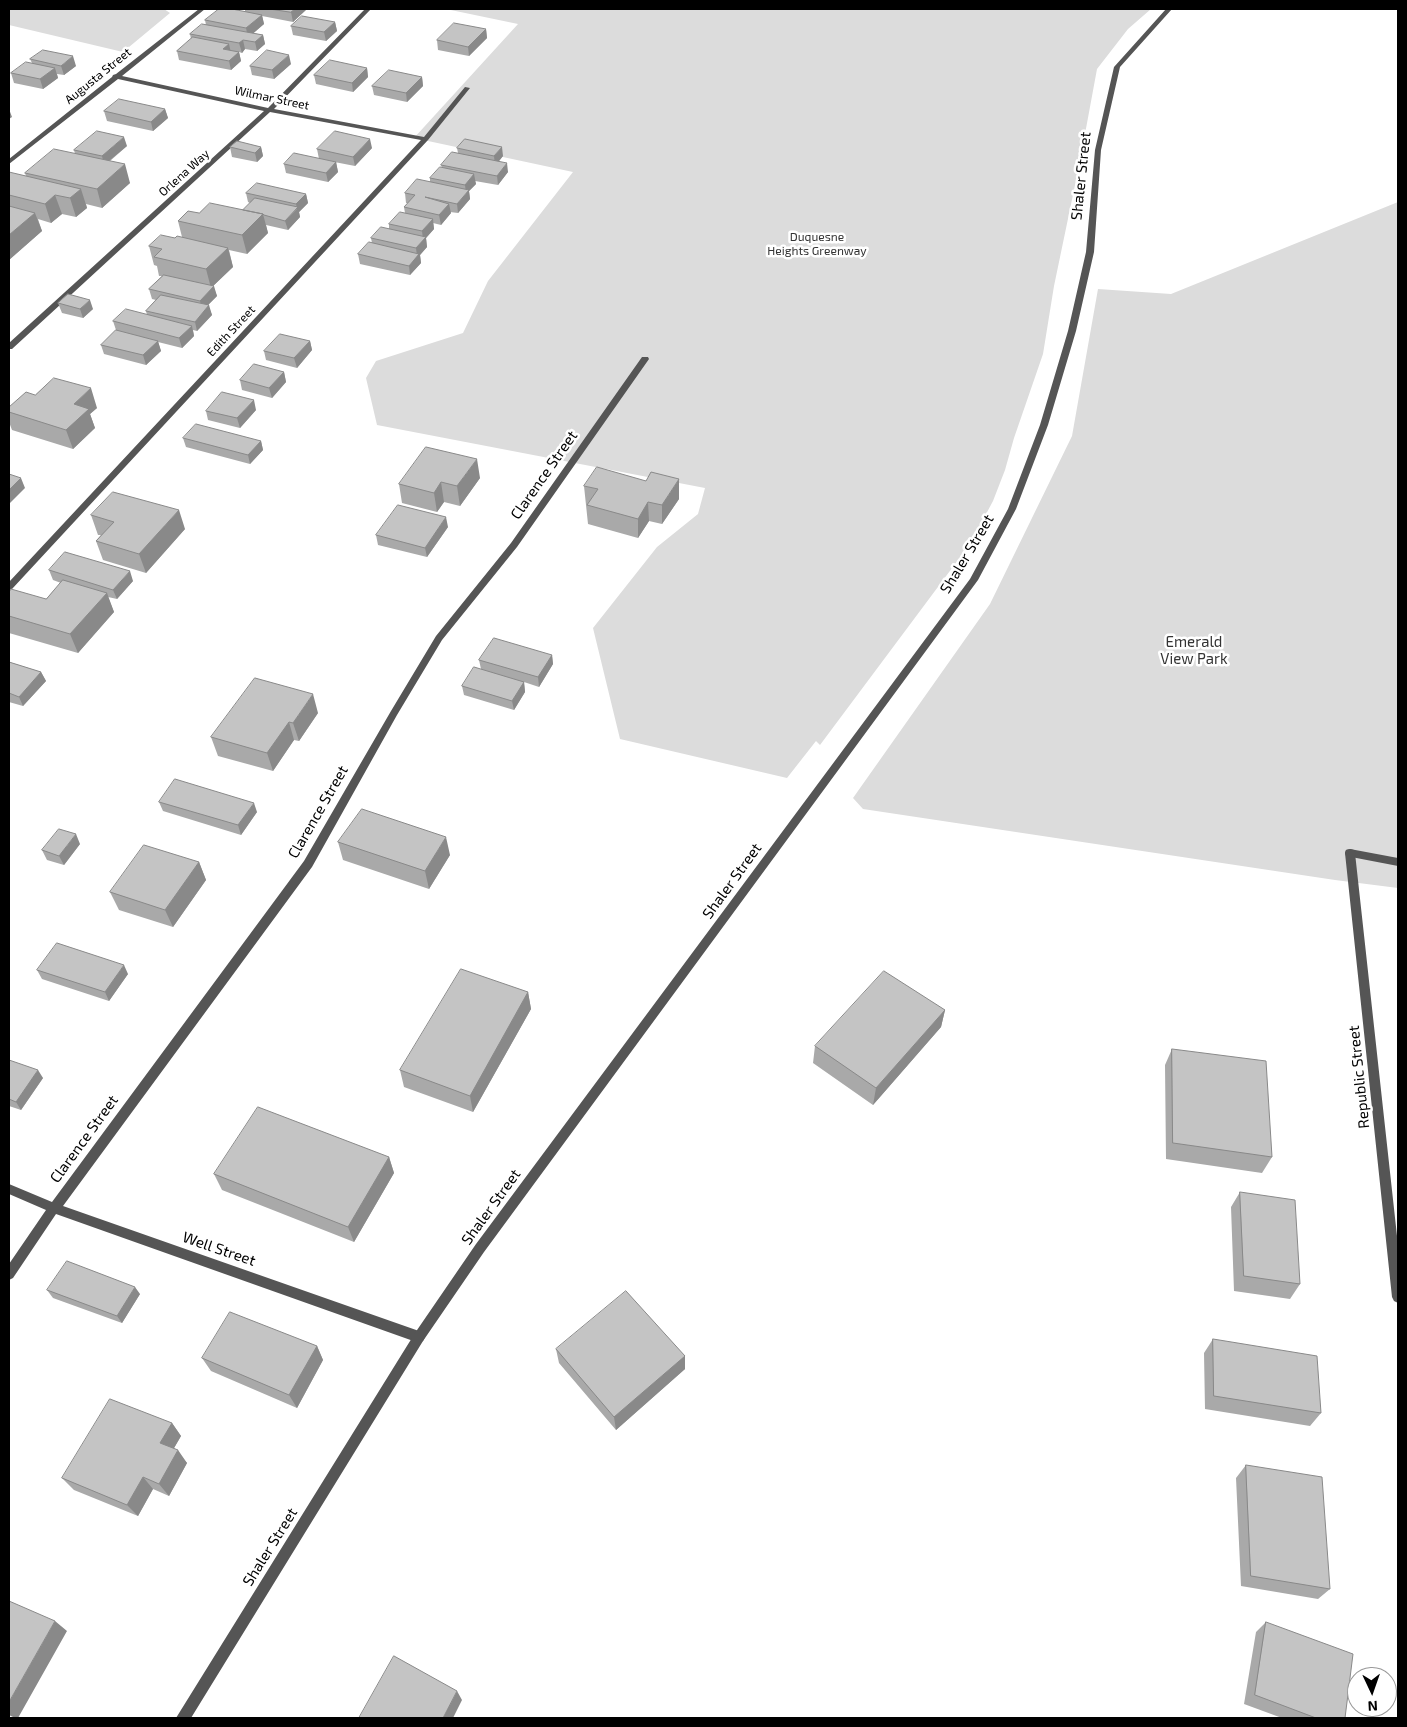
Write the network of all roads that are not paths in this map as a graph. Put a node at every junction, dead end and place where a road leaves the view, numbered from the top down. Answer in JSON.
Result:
{"nodes":[{"id":1,"x":202,"y":9,"type":"edge"},
{"id":2,"x":368,"y":9,"type":"edge"},
{"id":3,"x":1169,"y":9,"type":"edge"},
{"id":4,"x":115,"y":76,"type":"junction"},
{"id":5,"x":467,"y":88,"type":"dead end"},
{"id":6,"x":269,"y":110,"type":"junction"},
{"id":7,"x":426,"y":139,"type":"junction"},
{"id":8,"x":9,"y":162,"type":"edge"},
{"id":9,"x":9,"y":348,"type":"edge"},
{"id":10,"x":645,"y":359,"type":"dead end"},
{"id":11,"x":9,"y":587,"type":"edge"},
{"id":12,"x":1398,"y":862,"type":"edge"},
{"id":13,"x":9,"y":1189,"type":"edge"},
{"id":14,"x":54,"y":1208,"type":"junction"},
{"id":15,"x":9,"y":1274,"type":"edge"},
{"id":16,"x":1398,"y":1297,"type":"edge"},
{"id":17,"x":419,"y":1337,"type":"junction"},
{"id":18,"x":183,"y":1718,"type":"edge"}],
"edges":[{"from":1,"to":4,"type":"street","name":"Augusta Street"},
{"from":2,"to":6,"type":"street","name":"Orlena Way"},
{"from":3,"to":17,"type":"street","name":"Shaler Street"},
{"from":4,"to":6,"type":"street","name":"Wilmar Street"},
{"from":4,"to":8,"type":"street","name":"Augusta Street"},
{"from":5,"to":7,"type":"street","name":"Edith Street"},
{"from":6,"to":7,"type":"street","name":"Wilmar Street"},
{"from":6,"to":9,"type":"street","name":"Orlena Way"},
{"from":7,"to":11,"type":"street","name":"Edith Street"},
{"from":10,"to":14,"type":"street","name":"Clarence Street"},
{"from":12,"to":16,"type":"street","name":"Republic Street"},
{"from":13,"to":14,"type":"street","name":"Well Street"},
{"from":14,"to":15,"type":"street","name":"Clarence Street"},
{"from":14,"to":17,"type":"street","name":"Well Street"},
{"from":17,"to":18,"type":"street","name":"Shaler Street"}]}
